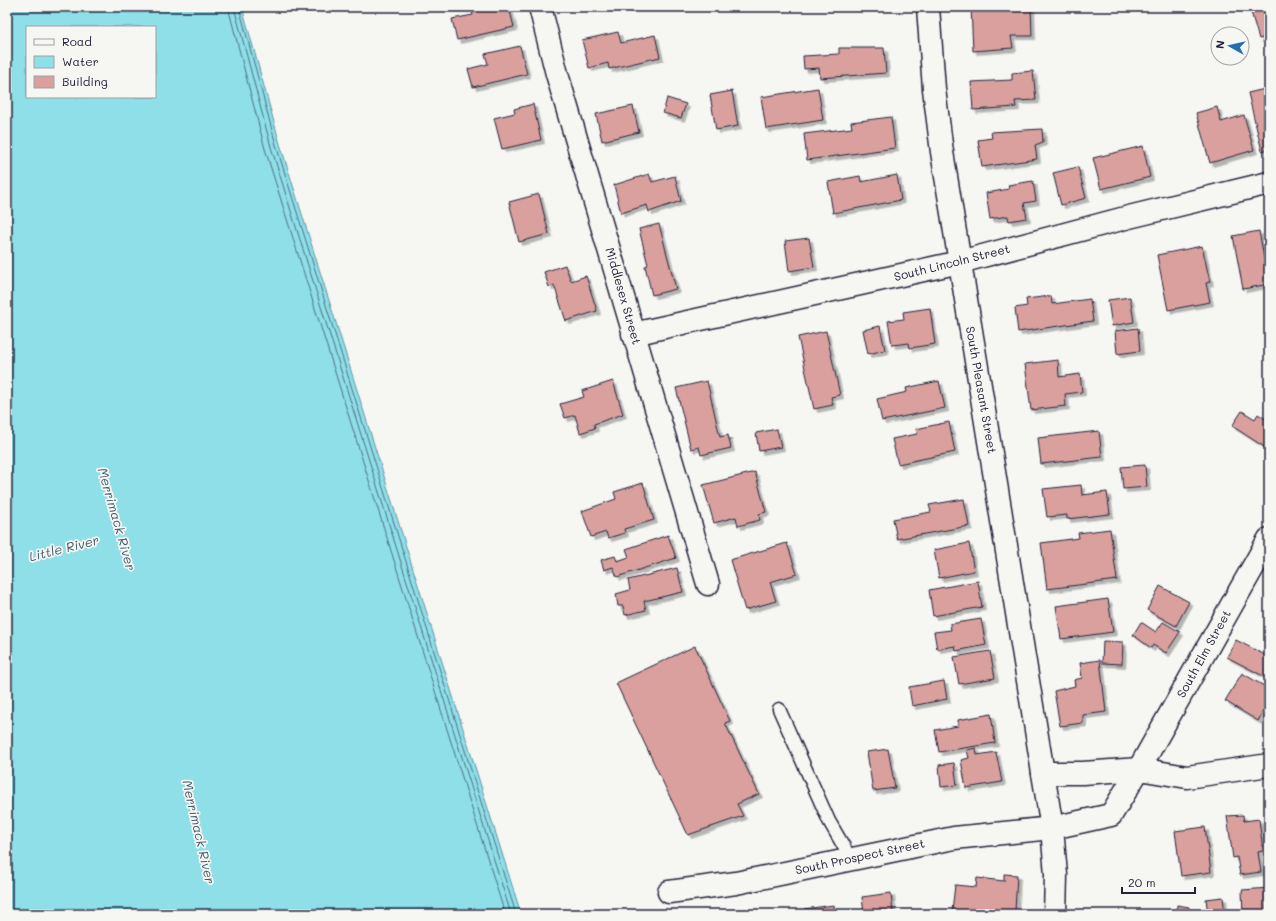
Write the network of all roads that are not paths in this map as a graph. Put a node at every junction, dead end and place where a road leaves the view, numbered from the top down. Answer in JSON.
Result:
{"nodes":[{"id":1,"x":540,"y":7,"type":"edge"},
{"id":2,"x":928,"y":7,"type":"edge"},
{"id":3,"x":1269,"y":183,"type":"edge"},
{"id":4,"x":960,"y":262,"type":"junction"},
{"id":5,"x":633,"y":334,"type":"junction"},
{"id":6,"x":1269,"y":538,"type":"edge"},
{"id":7,"x":708,"y":584,"type":"dead end"},
{"id":8,"x":779,"y":709,"type":"dead end"},
{"id":9,"x":1269,"y":765,"type":"edge"},
{"id":10,"x":1139,"y":769,"type":"junction"},
{"id":11,"x":1043,"y":773,"type":"junction"},
{"id":12,"x":1052,"y":828,"type":"junction"},
{"id":13,"x":851,"y":859,"type":"junction"},
{"id":14,"x":669,"y":892,"type":"dead end"},
{"id":15,"x":1055,"y":914,"type":"edge"}],
"edges":[{"from":1,"to":5,"type":"street","name":"Middlesex Street"},
{"from":2,"to":4,"type":"street","name":"South Pleasant Street"},
{"from":3,"to":4,"type":"street","name":"South Lincoln Street"},
{"from":4,"to":5,"type":"street","name":"South Lincoln Street"},
{"from":4,"to":11,"type":"street","name":"South Pleasant Street"},
{"from":5,"to":7,"type":"street","name":"Middlesex Street"},
{"from":6,"to":10,"type":"street","name":"South Elm Street"},
{"from":8,"to":13,"type":"lane"},
{"from":9,"to":10,"type":"street"},
{"from":10,"to":11,"type":"street"},
{"from":10,"to":12,"type":"street","name":"South Elm Street"},
{"from":11,"to":12,"type":"street"},
{"from":12,"to":13,"type":"street","name":"South Prospect Street"},
{"from":12,"to":15,"type":"street"},
{"from":13,"to":14,"type":"street","name":"South Prospect Street"}]}
